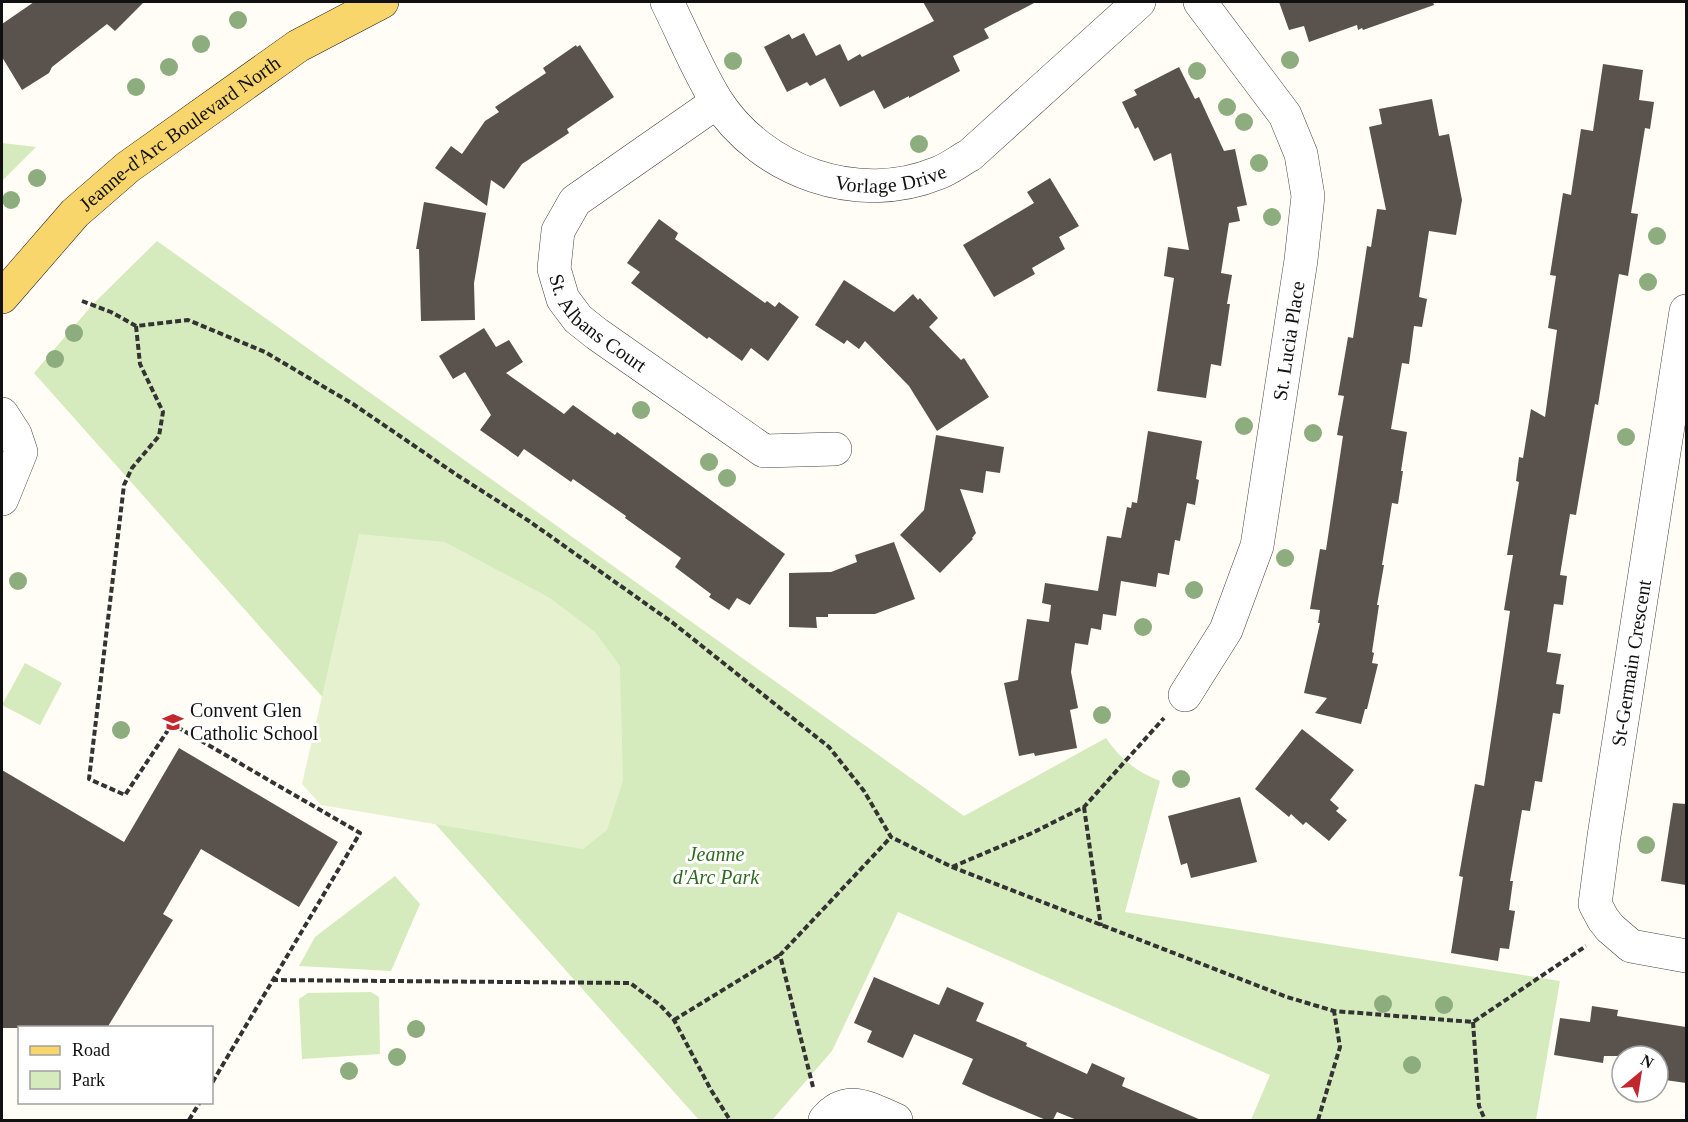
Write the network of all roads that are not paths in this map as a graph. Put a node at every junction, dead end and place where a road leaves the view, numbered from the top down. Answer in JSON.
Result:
{"nodes":[{"id":1,"x":382,"y":2,"type":"edge"},
{"id":2,"x":667,"y":2,"type":"edge"},
{"id":3,"x":1139,"y":2,"type":"edge"},
{"id":4,"x":1200,"y":2,"type":"edge"},
{"id":5,"x":717,"y":102,"type":"junction"},
{"id":6,"x":2,"y":297,"type":"edge"},
{"id":7,"x":1686,"y":311,"type":"edge"},
{"id":8,"x":2,"y":414,"type":"edge"},
{"id":9,"x":835,"y":449,"type":"dead end"},
{"id":10,"x":2,"y":499,"type":"edge"},
{"id":11,"x":1185,"y":695,"type":"road end"},
{"id":12,"x":1686,"y":956,"type":"edge"},
{"id":13,"x":825,"y":1119,"type":"edge"},
{"id":14,"x":896,"y":1120,"type":"edge"}],
"edges":[{"from":1,"to":6,"type":"main road","name":"Jeanne-d'Arc Boulevard North"},
{"from":2,"to":5,"type":"street","name":"Vorlage Drive"},
{"from":3,"to":5,"type":"street","name":"Vorlage Drive"},
{"from":4,"to":11,"type":"street","name":"St. Lucia Place"},
{"from":5,"to":9,"type":"street","name":"St. Albans Court"},
{"from":7,"to":12,"type":"street","name":"St-Germain Crescent"},
{"from":8,"to":10,"type":"street"},
{"from":13,"to":14,"type":"street"}]}
